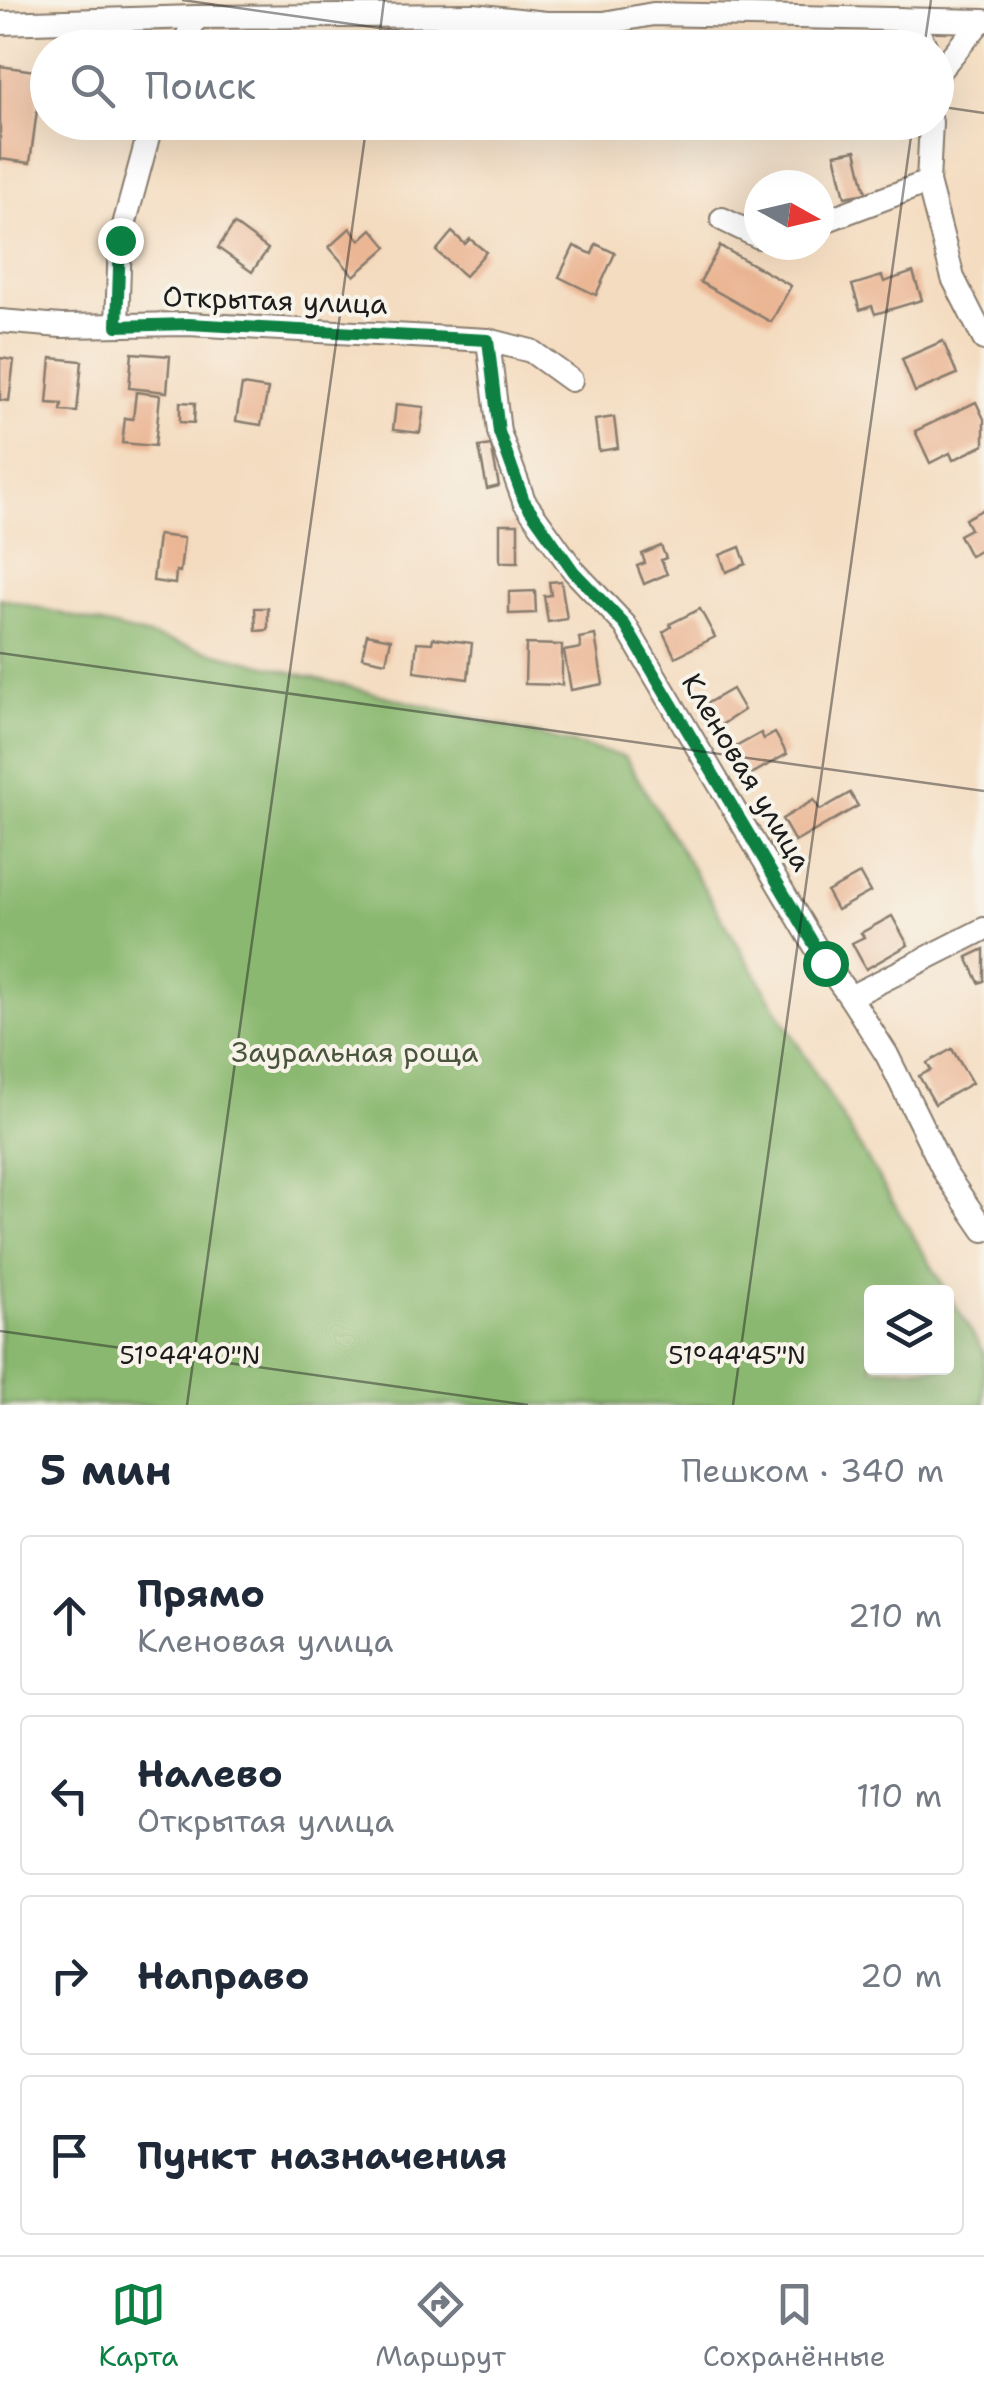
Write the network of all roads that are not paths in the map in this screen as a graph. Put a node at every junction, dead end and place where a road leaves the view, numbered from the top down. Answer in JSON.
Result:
{"nodes":[{"id":1,"x":196,"y":17,"type":"junction"},
{"id":2,"x":900,"y":19,"type":"junction"},
{"id":3,"x":983,"y":21,"type":"edge"},
{"id":4,"x":0,"y":23,"type":"edge"},
{"id":5,"x":190,"y":30,"type":"edge"},
{"id":6,"x":912,"y":30,"type":"edge"},
{"id":7,"x":954,"y":54,"type":"edge"},
{"id":8,"x":147,"y":140,"type":"edge"},
{"id":9,"x":930,"y":140,"type":"edge"},
{"id":10,"x":928,"y":182,"type":"junction"},
{"id":11,"x":834,"y":217,"type":"edge"},
{"id":12,"x":722,"y":219,"type":"dead end"},
{"id":13,"x":744,"y":230,"type":"edge"},
{"id":14,"x":0,"y":321,"type":"edge"},
{"id":15,"x":117,"y":326,"type":"junction"},
{"id":16,"x":984,"y":339,"type":"edge"},
{"id":17,"x":488,"y":340,"type":"junction"},
{"id":18,"x":570,"y":380,"type":"dead end"},
{"id":19,"x":984,"y":928,"type":"edge"},
{"id":20,"x":850,"y":996,"type":"junction"},
{"id":21,"x":984,"y":1230,"type":"edge"}],
"edges":[{"from":1,"to":2,"type":"street"},
{"from":1,"to":4,"type":"street"},
{"from":1,"to":5,"type":"street"},
{"from":2,"to":3,"type":"street"},
{"from":2,"to":6,"type":"street"},
{"from":3,"to":7,"type":"street"},
{"from":8,"to":15,"type":"street"},
{"from":9,"to":10,"type":"street"},
{"from":10,"to":11,"type":"street"},
{"from":10,"to":16,"type":"street"},
{"from":12,"to":13,"type":"street"},
{"from":14,"to":15,"type":"street","name":"Открытая улица"},
{"from":15,"to":17,"type":"street","name":"Открытая улица"},
{"from":17,"to":18,"type":"street","name":"Открытая улица"},
{"from":17,"to":20,"type":"street","name":"Кленовая улица"},
{"from":19,"to":20,"type":"street"},
{"from":20,"to":21,"type":"street","name":"Кленовая улица"}]}
